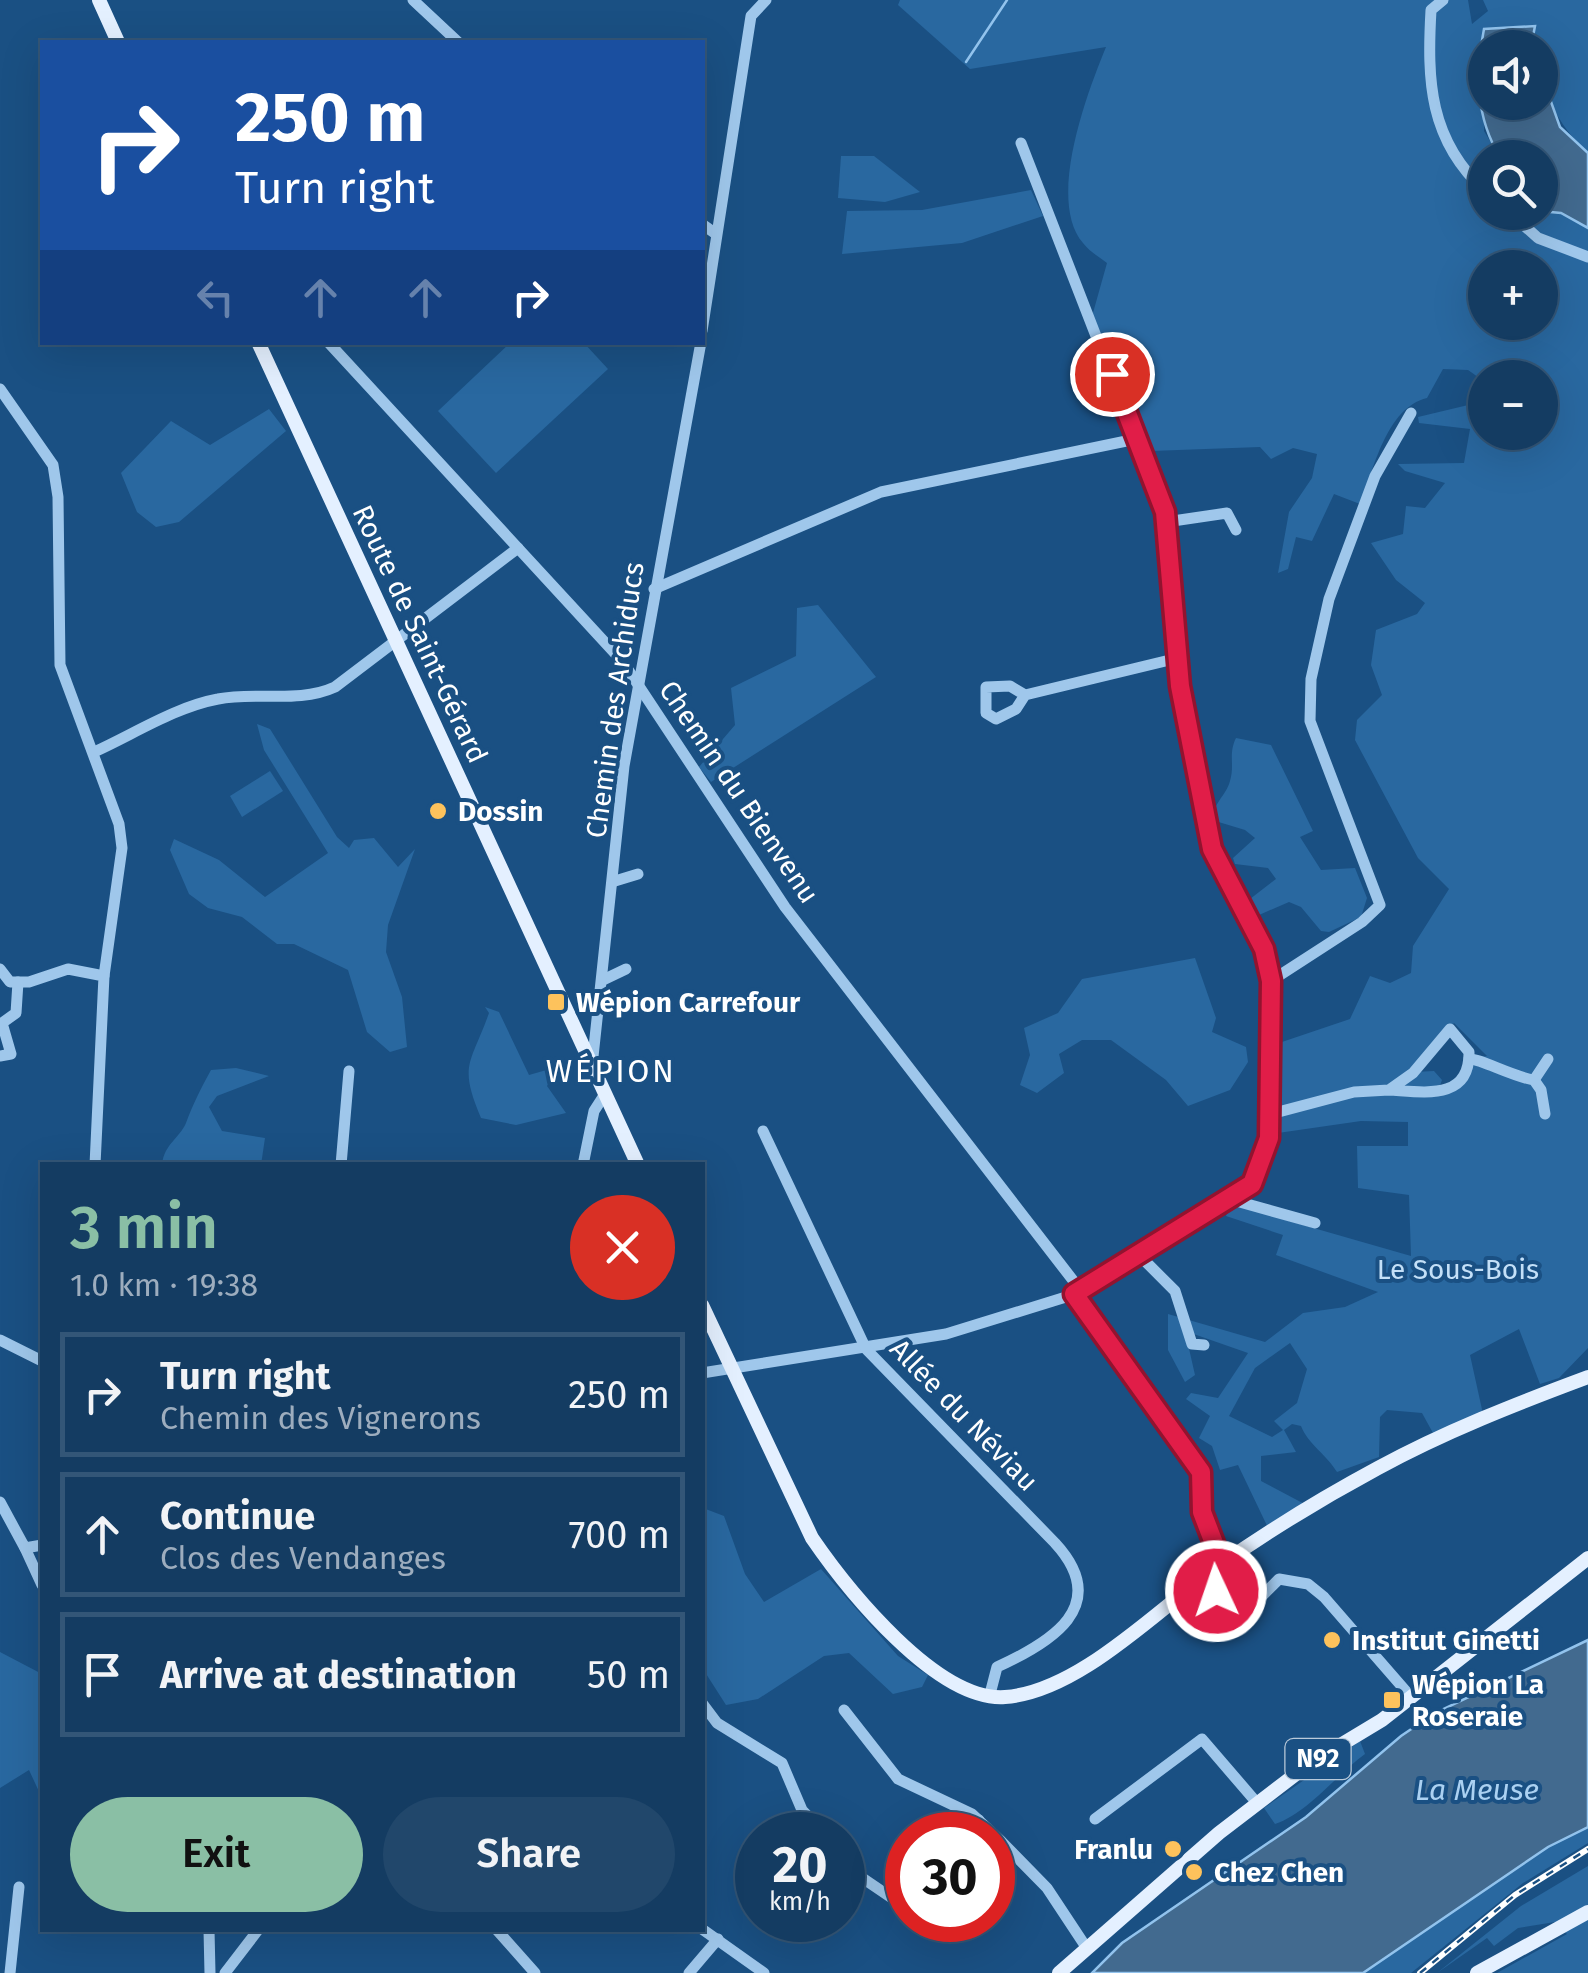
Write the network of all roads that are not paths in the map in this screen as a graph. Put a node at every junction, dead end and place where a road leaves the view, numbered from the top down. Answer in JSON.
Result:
{"nodes":[{"id":1,"x":98,"y":0,"type":"edge"},
{"id":2,"x":413,"y":0,"type":"edge"},
{"id":3,"x":747,"y":0,"type":"edge"},
{"id":4,"x":766,"y":0,"type":"edge"},
{"id":5,"x":1443,"y":0,"type":"edge"},
{"id":6,"x":752,"y":16,"type":"junction"},
{"id":7,"x":117,"y":40,"type":"edge"},
{"id":8,"x":456,"y":40,"type":"edge"},
{"id":9,"x":1020,"y":143,"type":"dead end"},
{"id":10,"x":1468,"y":175,"type":"edge"},
{"id":11,"x":705,"y":226,"type":"edge"},
{"id":12,"x":1529,"y":230,"type":"edge"},
{"id":13,"x":716,"y":234,"type":"junction"},
{"id":14,"x":1588,"y":258,"type":"edge"},
{"id":15,"x":705,"y":310,"type":"edge"},
{"id":16,"x":259,"y":345,"type":"edge"},
{"id":17,"x":331,"y":345,"type":"edge"},
{"id":18,"x":700,"y":345,"type":"edge"},
{"id":19,"x":0,"y":389,"type":"edge"},
{"id":20,"x":1410,"y":413,"type":"dead end"},
{"id":21,"x":1136,"y":439,"type":"junction"},
{"id":22,"x":1166,"y":522,"type":"junction"},
{"id":23,"x":1236,"y":530,"type":"dead end"},
{"id":24,"x":518,"y":548,"type":"junction"},
{"id":25,"x":654,"y":590,"type":"junction"},
{"id":26,"x":395,"y":639,"type":"junction"},
{"id":27,"x":1178,"y":658,"type":"junction"},
{"id":28,"x":638,"y":688,"type":"junction"},
{"id":29,"x":1025,"y":695,"type":"dead end"},
{"id":30,"x":94,"y":752,"type":"junction"},
{"id":31,"x":638,"y":874,"type":"dead end"},
{"id":32,"x":615,"y":881,"type":"junction"},
{"id":33,"x":0,"y":968,"type":"edge"},
{"id":34,"x":626,"y":969,"type":"dead end"},
{"id":35,"x":104,"y":976,"type":"junction"},
{"id":36,"x":603,"y":980,"type":"junction"},
{"id":37,"x":1271,"y":981,"type":"junction"},
{"id":38,"x":18,"y":982,"type":"junction"},
{"id":39,"x":0,"y":1056,"type":"edge"},
{"id":40,"x":1469,"y":1059,"type":"junction"},
{"id":41,"x":1548,"y":1059,"type":"dead end"},
{"id":42,"x":592,"y":1066,"type":"junction"},
{"id":43,"x":349,"y":1072,"type":"dead end"},
{"id":44,"x":1534,"y":1080,"type":"junction"},
{"id":45,"x":1388,"y":1090,"type":"junction"},
{"id":46,"x":606,"y":1094,"type":"junction"},
{"id":47,"x":1272,"y":1114,"type":"junction"},
{"id":48,"x":1545,"y":1114,"type":"dead end"},
{"id":49,"x":763,"y":1131,"type":"dead end"},
{"id":50,"x":95,"y":1162,"type":"edge"},
{"id":51,"x":342,"y":1162,"type":"edge"},
{"id":52,"x":585,"y":1162,"type":"edge"},
{"id":53,"x":637,"y":1162,"type":"edge"},
{"id":54,"x":1229,"y":1199,"type":"junction"},
{"id":55,"x":1315,"y":1222,"type":"dead end"},
{"id":56,"x":1139,"y":1255,"type":"junction"},
{"id":57,"x":1078,"y":1293,"type":"junction"},
{"id":58,"x":705,"y":1311,"type":"edge"},
{"id":59,"x":0,"y":1340,"type":"edge"},
{"id":60,"x":1204,"y":1345,"type":"dead end"},
{"id":61,"x":866,"y":1349,"type":"junction"},
{"id":62,"x":40,"y":1360,"type":"edge"},
{"id":63,"x":730,"y":1365,"type":"junction"},
{"id":64,"x":705,"y":1372,"type":"edge"},
{"id":65,"x":1588,"y":1378,"type":"edge"},
{"id":66,"x":0,"y":1502,"type":"edge"},
{"id":67,"x":40,"y":1545,"type":"edge"},
{"id":68,"x":25,"y":1548,"type":"junction"},
{"id":69,"x":1588,"y":1558,"type":"edge"},
{"id":70,"x":1222,"y":1564,"type":"junction"},
{"id":71,"x":40,"y":1581,"type":"edge"},
{"id":72,"x":990,"y":1694,"type":"junction"},
{"id":73,"x":1411,"y":1697,"type":"junction"},
{"id":74,"x":705,"y":1707,"type":"edge"},
{"id":75,"x":844,"y":1710,"type":"dead end"},
{"id":76,"x":1257,"y":1803,"type":"junction"},
{"id":77,"x":804,"y":1812,"type":"edge"},
{"id":78,"x":963,"y":1812,"type":"edge"},
{"id":79,"x":1095,"y":1819,"type":"dead end"},
{"id":80,"x":1015,"y":1856,"type":"edge"},
{"id":81,"x":19,"y":1887,"type":"dead end"},
{"id":82,"x":1588,"y":1912,"type":"edge"},
{"id":83,"x":705,"y":1931,"type":"edge"},
{"id":84,"x":209,"y":1932,"type":"edge"},
{"id":85,"x":256,"y":1932,"type":"edge"},
{"id":86,"x":499,"y":1932,"type":"edge"},
{"id":87,"x":718,"y":1939,"type":"junction"},
{"id":88,"x":1086,"y":1946,"type":"junction"},
{"id":89,"x":10,"y":1973,"type":"edge"},
{"id":90,"x":210,"y":1973,"type":"edge"},
{"id":91,"x":225,"y":1973,"type":"edge"},
{"id":92,"x":536,"y":1973,"type":"edge"},
{"id":93,"x":689,"y":1973,"type":"edge"},
{"id":94,"x":764,"y":1973,"type":"edge"},
{"id":95,"x":1059,"y":1973,"type":"edge"},
{"id":96,"x":1477,"y":1973,"type":"edge"}],
"edges":[{"from":1,"to":7,"type":"main road"},
{"from":2,"to":8,"type":"street"},
{"from":3,"to":6,"type":"street"},
{"from":4,"to":6,"type":"street"},
{"from":5,"to":10,"type":"street"},
{"from":6,"to":13,"type":"street"},
{"from":9,"to":21,"type":"street"},
{"from":11,"to":13,"type":"street"},
{"from":12,"to":14,"type":"street"},
{"from":13,"to":15,"type":"street"},
{"from":16,"to":26,"type":"main road","name":"Route de Saint-Gérard"},
{"from":17,"to":24,"type":"street","name":"Chemin du Bienvenu"},
{"from":18,"to":25,"type":"street","name":"Chemin des Archiducs"},
{"from":19,"to":30,"type":"street"},
{"from":20,"to":37,"type":"street"},
{"from":21,"to":22,"type":"street"},
{"from":21,"to":25,"type":"street"},
{"from":22,"to":23,"type":"street"},
{"from":22,"to":27,"type":"street"},
{"from":24,"to":26,"type":"street"},
{"from":24,"to":28,"type":"street","name":"Chemin du Bienvenu"},
{"from":25,"to":28,"type":"street","name":"Chemin des Archiducs"},
{"from":26,"to":30,"type":"street"},
{"from":26,"to":42,"type":"main road","name":"Route de Saint-Gérard"},
{"from":27,"to":29,"type":"street"},
{"from":27,"to":37,"type":"street"},
{"from":28,"to":32,"type":"street","name":"Chemin des Archiducs"},
{"from":28,"to":57,"type":"street","name":"Chemin du Bienvenu"},
{"from":30,"to":35,"type":"street"},
{"from":31,"to":32,"type":"street"},
{"from":32,"to":36,"type":"street","name":"Chemin des Archiducs"},
{"from":33,"to":38,"type":"street"},
{"from":34,"to":36,"type":"street"},
{"from":35,"to":38,"type":"street"},
{"from":35,"to":50,"type":"street"},
{"from":36,"to":42,"type":"street","name":"Chemin des Archiducs"},
{"from":37,"to":47,"type":"street"},
{"from":38,"to":39,"type":"street"},
{"from":40,"to":44,"type":"street"},
{"from":40,"to":45,"type":"street"},
{"from":40,"to":45,"type":"street"},
{"from":41,"to":44,"type":"street"},
{"from":42,"to":46,"type":"main road","name":"Route de Saint-Gérard"},
{"from":43,"to":51,"type":"street"},
{"from":44,"to":48,"type":"street"},
{"from":45,"to":47,"type":"street"},
{"from":46,"to":52,"type":"street"},
{"from":46,"to":53,"type":"main road","name":"Route de Saint-Gérard"},
{"from":47,"to":54,"type":"street"},
{"from":49,"to":61,"type":"street","name":"Allée du Néviau"},
{"from":54,"to":55,"type":"street"},
{"from":54,"to":56,"type":"street"},
{"from":56,"to":57,"type":"street"},
{"from":56,"to":60,"type":"street"},
{"from":57,"to":61,"type":"street"},
{"from":57,"to":70,"type":"street","name":"Chemin du Bienvenu"},
{"from":58,"to":63,"type":"main road"},
{"from":59,"to":62,"type":"street"},
{"from":61,"to":63,"type":"street"},
{"from":61,"to":72,"type":"street","name":"Allée du Néviau"},
{"from":63,"to":64,"type":"street"},
{"from":63,"to":72,"type":"main road"},
{"from":65,"to":70,"type":"main road"},
{"from":66,"to":68,"type":"street"},
{"from":67,"to":68,"type":"street"},
{"from":68,"to":71,"type":"street"},
{"from":69,"to":73,"type":"main road","number":"N92"},
{"from":70,"to":72,"type":"main road"},
{"from":70,"to":73,"type":"street"},
{"from":73,"to":76,"type":"main road","number":"N92"},
{"from":74,"to":77,"type":"street"},
{"from":75,"to":78,"type":"street"},
{"from":76,"to":79,"type":"street"},
{"from":76,"to":88,"type":"main road","number":"N92"},
{"from":80,"to":88,"type":"street"},
{"from":81,"to":89,"type":"street"},
{"from":82,"to":96,"type":"main road"},
{"from":83,"to":87,"type":"street"},
{"from":84,"to":90,"type":"street"},
{"from":85,"to":91,"type":"street"},
{"from":86,"to":92,"type":"street"},
{"from":87,"to":93,"type":"street"},
{"from":87,"to":94,"type":"street"},
{"from":88,"to":95,"type":"main road","number":"N92"}]}
